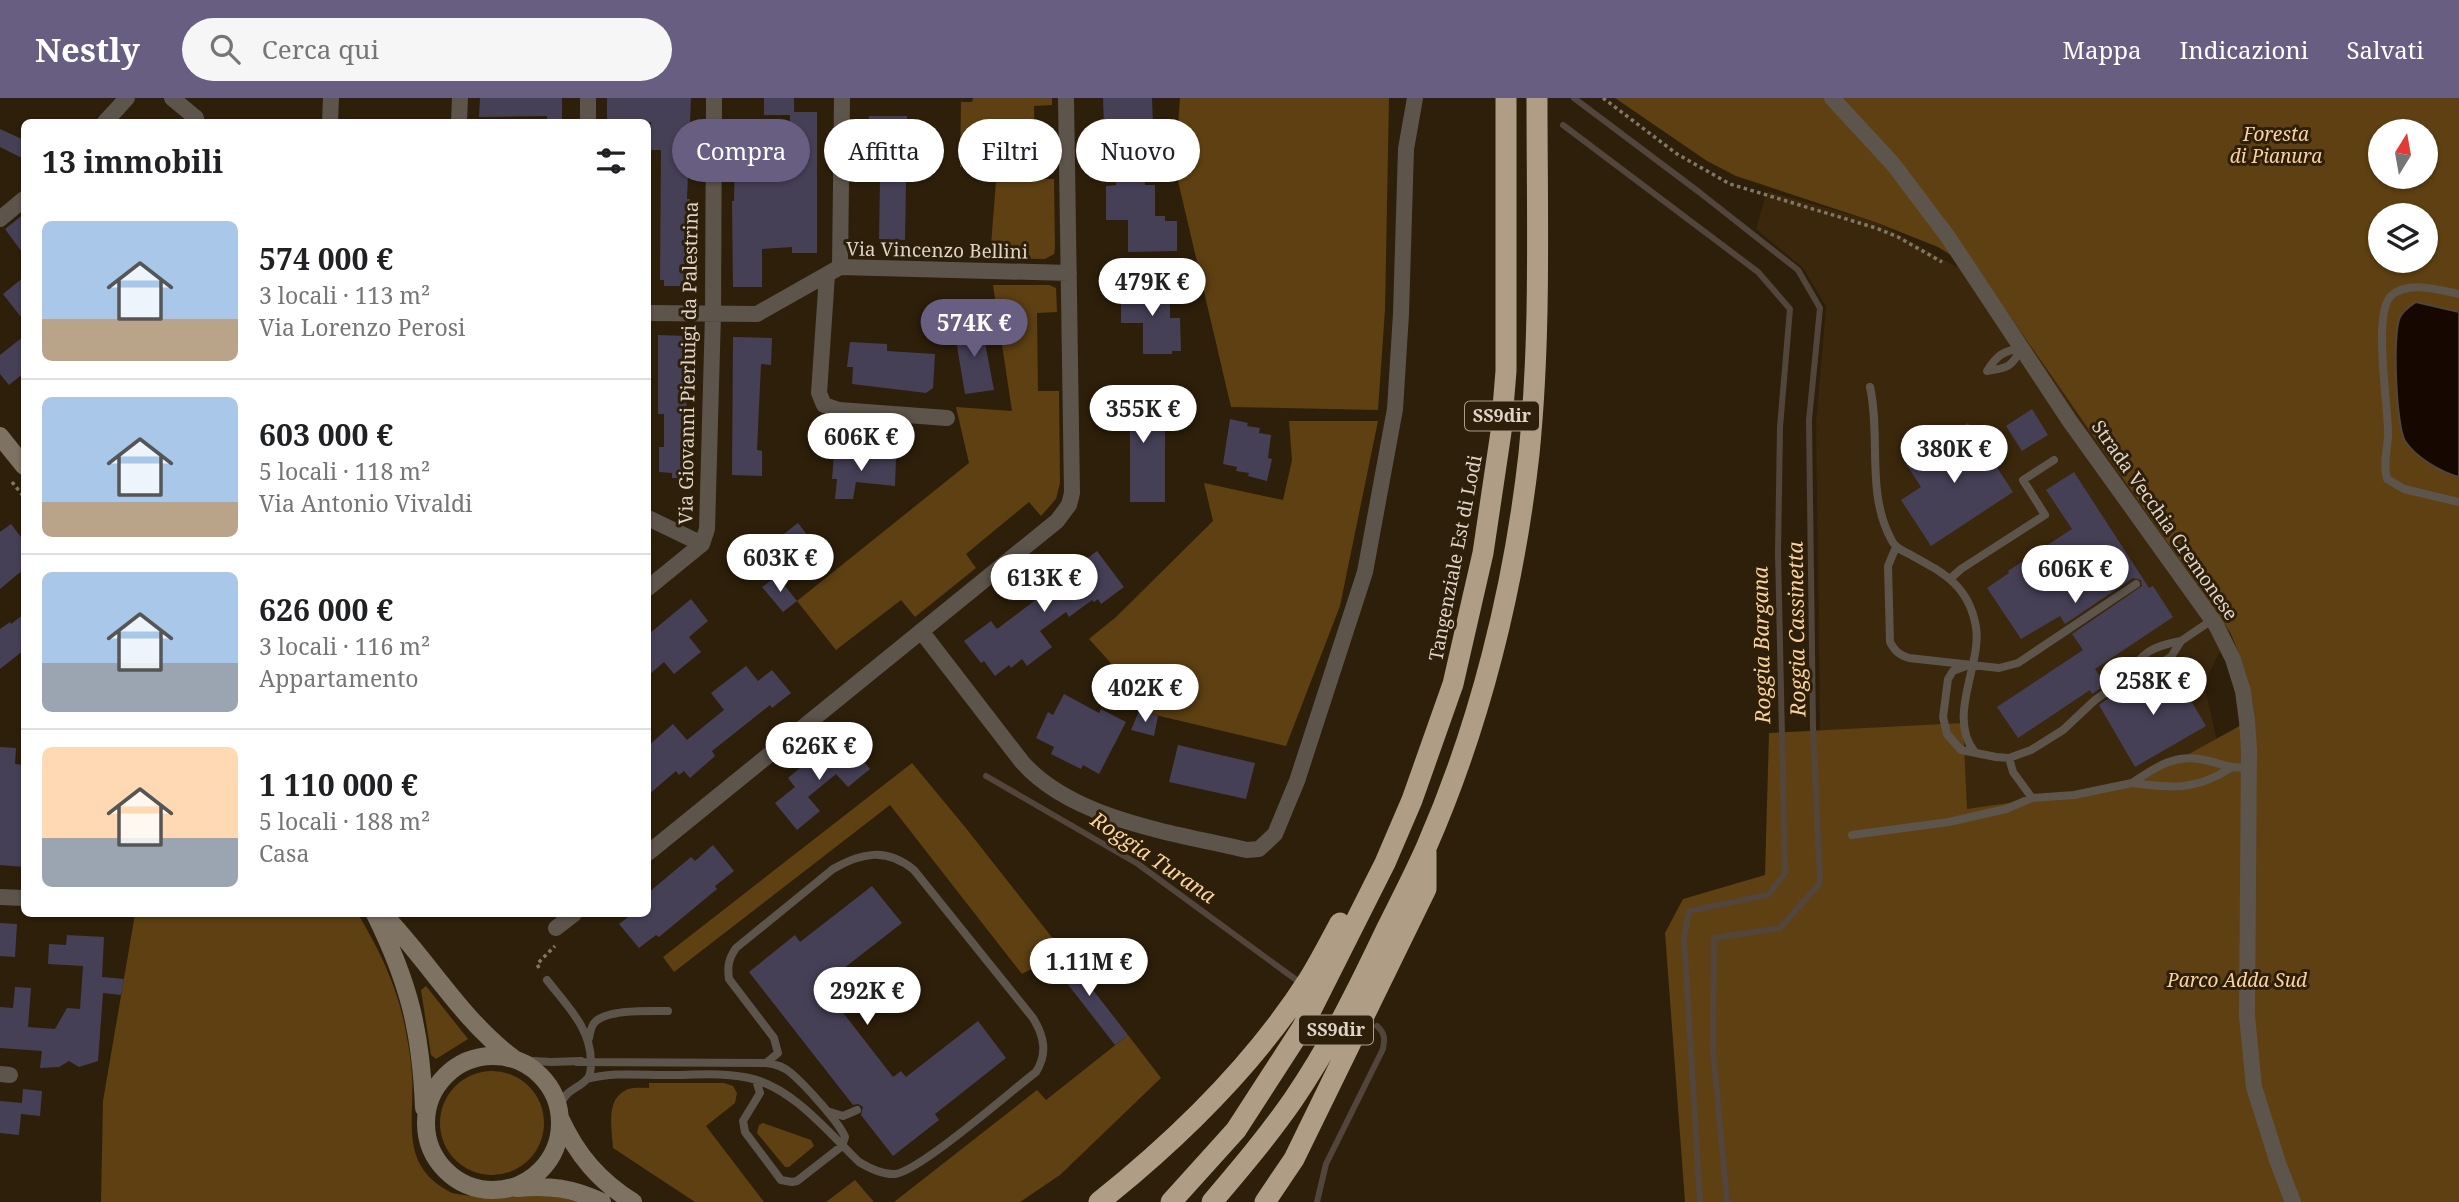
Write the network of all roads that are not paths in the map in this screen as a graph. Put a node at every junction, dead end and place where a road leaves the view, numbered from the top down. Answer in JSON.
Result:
{"nodes":[{"id":1,"x":127,"y":98,"type":"edge"},
{"id":2,"x":172,"y":98,"type":"edge"},
{"id":3,"x":331,"y":98,"type":"edge"},
{"id":4,"x":460,"y":98,"type":"edge"},
{"id":5,"x":588,"y":98,"type":"edge"},
{"id":6,"x":714,"y":98,"type":"edge"},
{"id":7,"x":842,"y":98,"type":"edge"},
{"id":8,"x":1066,"y":98,"type":"edge"},
{"id":9,"x":1415,"y":98,"type":"edge"},
{"id":10,"x":1506,"y":98,"type":"edge"},
{"id":11,"x":1537,"y":98,"type":"edge"},
{"id":12,"x":1832,"y":98,"type":"edge"},
{"id":13,"x":196,"y":118,"type":"dead end"},
{"id":14,"x":108,"y":119,"type":"edge"},
{"id":15,"x":330,"y":119,"type":"edge"},
{"id":16,"x":459,"y":119,"type":"edge"},
{"id":17,"x":588,"y":119,"type":"edge"},
{"id":18,"x":21,"y":202,"type":"edge"},
{"id":19,"x":0,"y":219,"type":"edge"},
{"id":20,"x":833,"y":271,"type":"junction"},
{"id":21,"x":1069,"y":273,"type":"junction"},
{"id":22,"x":2459,"y":294,"type":"edge"},
{"id":23,"x":651,"y":313,"type":"edge"},
{"id":24,"x":713,"y":314,"type":"junction"},
{"id":25,"x":1870,"y":387,"type":"dead end"},
{"id":26,"x":947,"y":418,"type":"dead end"},
{"id":27,"x":0,"y":436,"type":"edge"},
{"id":28,"x":2054,"y":460,"type":"dead end"},
{"id":29,"x":21,"y":462,"type":"edge"},
{"id":30,"x":2459,"y":502,"type":"edge"},
{"id":31,"x":651,"y":519,"type":"edge"},
{"id":32,"x":702,"y":544,"type":"junction"},
{"id":33,"x":1896,"y":547,"type":"junction"},
{"id":34,"x":1951,"y":578,"type":"junction"},
{"id":35,"x":2136,"y":584,"type":"dead end"},
{"id":36,"x":651,"y":586,"type":"edge"},
{"id":37,"x":2212,"y":620,"type":"junction"},
{"id":38,"x":921,"y":631,"type":"junction"},
{"id":39,"x":2181,"y":641,"type":"junction"},
{"id":40,"x":1971,"y":664,"type":"junction"},
{"id":41,"x":2126,"y":678,"type":"junction"},
{"id":42,"x":1974,"y":751,"type":"junction"},
{"id":43,"x":2009,"y":758,"type":"junction"},
{"id":44,"x":2249,"y":767,"type":"junction"},
{"id":45,"x":2229,"y":769,"type":"junction"},
{"id":46,"x":2132,"y":782,"type":"junction"},
{"id":47,"x":2032,"y":798,"type":"junction"},
{"id":48,"x":1852,"y":835,"type":"dead end"},
{"id":49,"x":1426,"y":847,"type":"junction"},
{"id":50,"x":651,"y":851,"type":"edge"},
{"id":51,"x":1385,"y":863,"type":"junction"},
{"id":52,"x":0,"y":897,"type":"edge"},
{"id":53,"x":21,"y":898,"type":"edge"},
{"id":54,"x":376,"y":917,"type":"edge"},
{"id":55,"x":386,"y":917,"type":"edge"},
{"id":56,"x":570,"y":917,"type":"edge"},
{"id":57,"x":556,"y":928,"type":"road end"},
{"id":58,"x":547,"y":980,"type":"road end"},
{"id":59,"x":668,"y":1011,"type":"dead end"},
{"id":60,"x":589,"y":1038,"type":"junction"},
{"id":61,"x":591,"y":1048,"type":"junction"},
{"id":62,"x":516,"y":1060,"type":"junction"},
{"id":63,"x":577,"y":1062,"type":"junction"},
{"id":64,"x":591,"y":1062,"type":"junction"},
{"id":65,"x":766,"y":1062,"type":"junction"},
{"id":66,"x":587,"y":1079,"type":"junction"},
{"id":67,"x":756,"y":1080,"type":"junction"},
{"id":68,"x":856,"y":1110,"type":"dead end"},
{"id":69,"x":826,"y":1111,"type":"junction"},
{"id":70,"x":559,"y":1114,"type":"junction"},
{"id":71,"x":425,"y":1122,"type":"junction"},
{"id":72,"x":842,"y":1146,"type":"junction"},
{"id":73,"x":510,"y":1189,"type":"junction"},
{"id":74,"x":602,"y":1202,"type":"edge"},
{"id":75,"x":634,"y":1202,"type":"edge"},
{"id":76,"x":1099,"y":1202,"type":"edge"},
{"id":77,"x":1171,"y":1202,"type":"edge"},
{"id":78,"x":1212,"y":1202,"type":"edge"},
{"id":79,"x":1265,"y":1202,"type":"edge"},
{"id":80,"x":2293,"y":1202,"type":"edge"}],
"edges":[{"from":1,"to":14,"type":"street"},
{"from":2,"to":13,"type":"street"},
{"from":3,"to":15,"type":"street"},
{"from":4,"to":16,"type":"street"},
{"from":5,"to":17,"type":"street"},
{"from":6,"to":24,"type":"street","name":"Via Giovanni Pierluigi da Palestrina"},
{"from":7,"to":20,"type":"street"},
{"from":8,"to":21,"type":"street"},
{"from":9,"to":38,"type":"street"},
{"from":10,"to":51,"type":"highway","name":"Tangenziale Est di Lodi","number":"SS9dir"},
{"from":11,"to":49,"type":"highway","number":"SS9dir"},
{"from":12,"to":37,"type":"street","name":"Strada Vecchia Cremonese"},
{"from":18,"to":19,"type":"street"},
{"from":20,"to":21,"type":"street","name":"Via Vincenzo Bellini"},
{"from":20,"to":24,"type":"street","name":"Via Vincenzo Bellini"},
{"from":20,"to":26,"type":"street"},
{"from":21,"to":38,"type":"street"},
{"from":22,"to":30,"type":"lane"},
{"from":23,"to":24,"type":"street","name":"Via Vincenzo Bellini"},
{"from":24,"to":32,"type":"street","name":"Via Giovanni Pierluigi da Palestrina"},
{"from":25,"to":33,"type":"lane"},
{"from":27,"to":29,"type":"street"},
{"from":28,"to":34,"type":"lane"},
{"from":31,"to":32,"type":"street"},
{"from":32,"to":36,"type":"street"},
{"from":33,"to":34,"type":"lane"},
{"from":33,"to":40,"type":"lane"},
{"from":34,"to":40,"type":"lane"},
{"from":35,"to":40,"type":"lane"},
{"from":37,"to":39,"type":"lane"},
{"from":37,"to":44,"type":"street","name":"Strada Vecchia Cremonese"},
{"from":38,"to":50,"type":"street"},
{"from":39,"to":41,"type":"lane"},
{"from":39,"to":41,"type":"lane"},
{"from":40,"to":42,"type":"lane"},
{"from":40,"to":42,"type":"lane"},
{"from":41,"to":43,"type":"lane"},
{"from":42,"to":43,"type":"lane"},
{"from":43,"to":47,"type":"lane"},
{"from":44,"to":45,"type":"lane"},
{"from":44,"to":80,"type":"street","name":"Strada Vecchia Cremonese"},
{"from":45,"to":46,"type":"lane"},
{"from":45,"to":46,"type":"lane"},
{"from":46,"to":47,"type":"lane"},
{"from":47,"to":48,"type":"lane"},
{"from":49,"to":78,"type":"highway","number":"SS9dir"},
{"from":49,"to":79,"type":"highway"},
{"from":51,"to":76,"type":"highway"},
{"from":51,"to":77,"type":"highway","name":"Tangenziale Est di Lodi","number":"SS9dir"},
{"from":52,"to":53,"type":"street"},
{"from":54,"to":71,"type":"street"},
{"from":55,"to":62,"type":"street"},
{"from":56,"to":57,"type":"street"},
{"from":58,"to":60,"type":"lane"},
{"from":59,"to":60,"type":"lane"},
{"from":60,"to":61,"type":"lane"},
{"from":61,"to":63,"type":"lane"},
{"from":61,"to":64,"type":"lane"},
{"from":62,"to":63,"type":"lane"},
{"from":62,"to":70,"type":"street"},
{"from":62,"to":71,"type":"street"},
{"from":63,"to":64,"type":"lane"},
{"from":64,"to":65,"type":"lane"},
{"from":64,"to":66,"type":"lane"},
{"from":65,"to":69,"type":"lane"},
{"from":65,"to":72,"type":"lane"},
{"from":66,"to":67,"type":"lane"},
{"from":66,"to":70,"type":"lane"},
{"from":67,"to":72,"type":"lane"},
{"from":67,"to":72,"type":"lane"},
{"from":68,"to":69,"type":"lane"},
{"from":69,"to":72,"type":"lane"},
{"from":70,"to":73,"type":"street"},
{"from":70,"to":75,"type":"street"},
{"from":71,"to":73,"type":"street"},
{"from":73,"to":74,"type":"street"}]}
